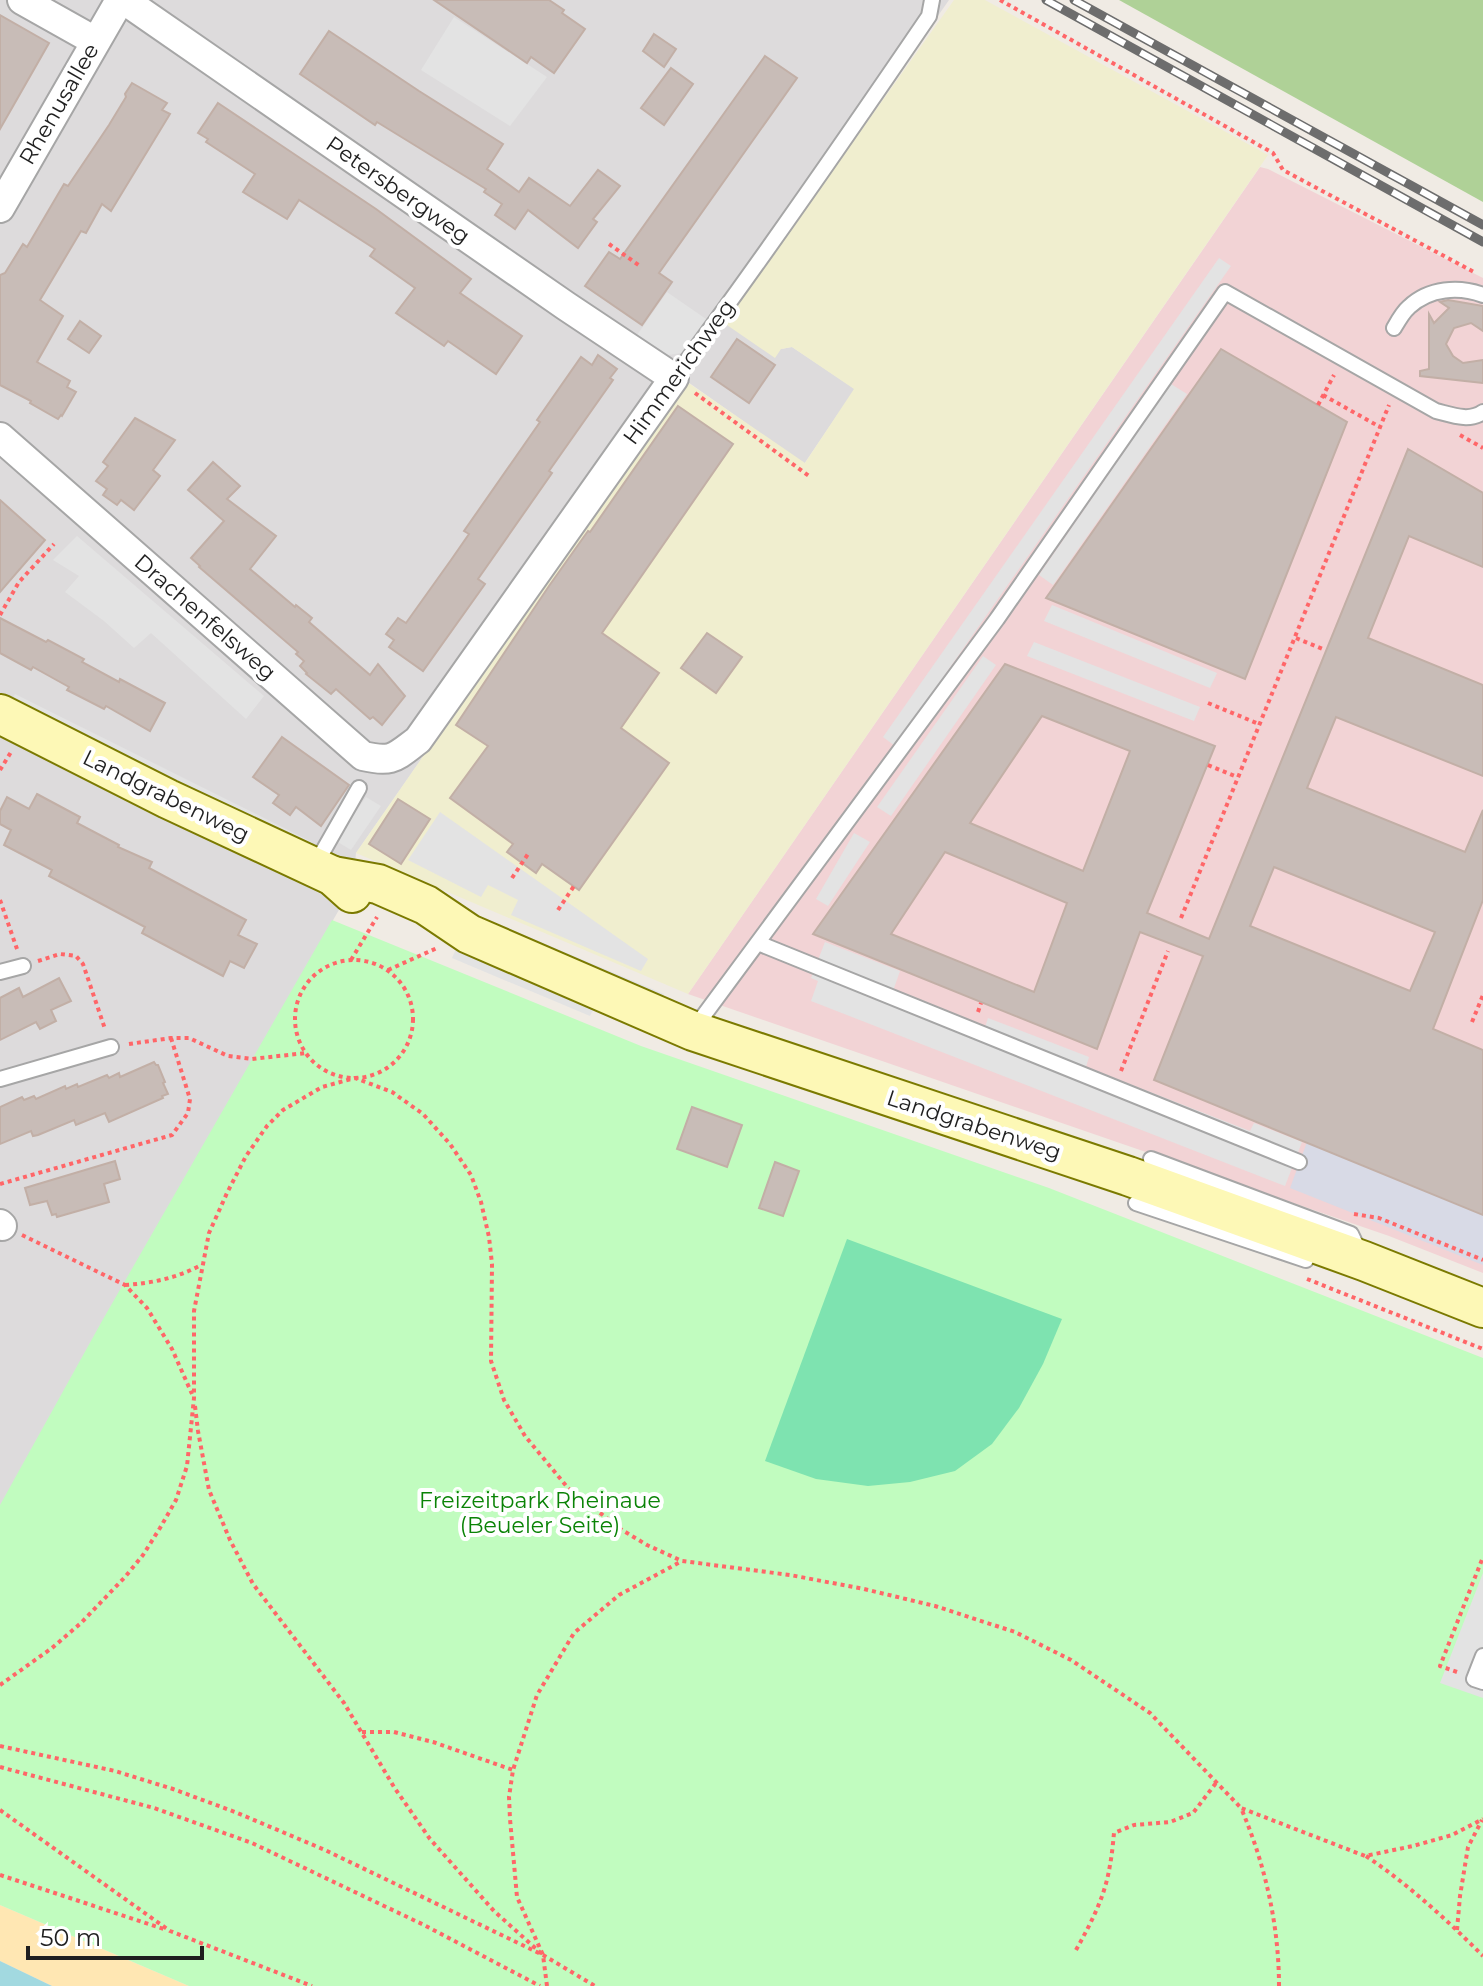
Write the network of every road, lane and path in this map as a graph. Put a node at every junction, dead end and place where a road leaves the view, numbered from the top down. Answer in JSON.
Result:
{"nodes":[{"id":1,"x":22,"y":0,"type":"edge"},
{"id":2,"x":122,"y":0,"type":"edge"},
{"id":3,"x":932,"y":0,"type":"edge"},
{"id":4,"x":1000,"y":0,"type":"edge"},
{"id":5,"x":95,"y":41,"type":"junction"},
{"id":6,"x":0,"y":208,"type":"edge"},
{"id":7,"x":609,"y":244,"type":"dead end"},
{"id":8,"x":640,"y":266,"type":"dead end"},
{"id":9,"x":1483,"y":277,"type":"edge"},
{"id":10,"x":1483,"y":295,"type":"edge"},
{"id":11,"x":1394,"y":328,"type":"dead end"},
{"id":12,"x":1342,"y":358,"type":"junction"},
{"id":13,"x":674,"y":378,"type":"junction"},
{"id":14,"x":1396,"y":388,"type":"junction"},
{"id":15,"x":1323,"y":395,"type":"junction"},
{"id":16,"x":1318,"y":405,"type":"dead end"},
{"id":17,"x":1483,"y":412,"type":"edge"},
{"id":18,"x":1380,"y":427,"type":"junction"},
{"id":19,"x":0,"y":437,"type":"edge"},
{"id":20,"x":809,"y":476,"type":"dead end"},
{"id":21,"x":54,"y":544,"type":"dead end"},
{"id":22,"x":0,"y":615,"type":"edge"},
{"id":23,"x":1296,"y":638,"type":"junction"},
{"id":24,"x":1325,"y":650,"type":"dead end"},
{"id":25,"x":1208,"y":703,"type":"dead end"},
{"id":26,"x":0,"y":714,"type":"edge"},
{"id":27,"x":1259,"y":724,"type":"junction"},
{"id":28,"x":418,"y":740,"type":"joint"},
{"id":29,"x":1208,"y":765,"type":"dead end"},
{"id":30,"x":1237,"y":777,"type":"junction"},
{"id":31,"x":359,"y":788,"type":"dead end"},
{"id":32,"x":528,"y":854,"type":"dead end"},
{"id":33,"x":324,"y":872,"type":"junction"},
{"id":34,"x":512,"y":878,"type":"dead end"},
{"id":35,"x":574,"y":886,"type":"dead end"},
{"id":36,"x":0,"y":900,"type":"edge"},
{"id":37,"x":558,"y":910,"type":"dead end"},
{"id":38,"x":380,"y":912,"type":"junction"},
{"id":39,"x":1181,"y":918,"type":"dead end"},
{"id":40,"x":469,"y":934,"type":"junction"},
{"id":41,"x":758,"y":943,"type":"junction"},
{"id":42,"x":1168,"y":951,"type":"dead end"},
{"id":43,"x":351,"y":960,"type":"junction"},
{"id":44,"x":23,"y":966,"type":"junction"},
{"id":45,"x":388,"y":970,"type":"junction"},
{"id":46,"x":0,"y":972,"type":"edge"},
{"id":47,"x":1483,"y":995,"type":"edge"},
{"id":48,"x":1472,"y":1022,"type":"dead end"},
{"id":49,"x":693,"y":1031,"type":"junction"},
{"id":50,"x":171,"y":1038,"type":"junction"},
{"id":51,"x":111,"y":1047,"type":"junction"},
{"id":52,"x":306,"y":1053,"type":"junction"},
{"id":53,"x":355,"y":1078,"type":"junction"},
{"id":54,"x":0,"y":1079,"type":"edge"},
{"id":55,"x":1114,"y":1088,"type":"junction"},
{"id":56,"x":1151,"y":1159,"type":"dead end"},
{"id":57,"x":1299,"y":1162,"type":"dead end"},
{"id":58,"x":0,"y":1184,"type":"edge"},
{"id":59,"x":1136,"y":1203,"type":"dead end"},
{"id":60,"x":1345,"y":1214,"type":"dead end"},
{"id":61,"x":1,"y":1225,"type":"edge"},
{"id":62,"x":1483,"y":1260,"type":"edge"},
{"id":63,"x":201,"y":1265,"type":"junction"},
{"id":64,"x":1341,"y":1265,"type":"junction"},
{"id":65,"x":125,"y":1285,"type":"junction"},
{"id":66,"x":1483,"y":1308,"type":"edge"},
{"id":67,"x":194,"y":1398,"type":"junction"},
{"id":68,"x":1483,"y":1557,"type":"edge"},
{"id":69,"x":682,"y":1561,"type":"junction"},
{"id":70,"x":1483,"y":1656,"type":"edge"},
{"id":71,"x":1478,"y":1681,"type":"edge"},
{"id":72,"x":0,"y":1685,"type":"edge"},
{"id":73,"x":362,"y":1732,"type":"junction"},
{"id":74,"x":0,"y":1746,"type":"edge"},
{"id":75,"x":0,"y":1767,"type":"edge"},
{"id":76,"x":513,"y":1770,"type":"junction"},
{"id":77,"x":1216,"y":1783,"type":"junction"},
{"id":78,"x":1241,"y":1808,"type":"junction"},
{"id":79,"x":0,"y":1810,"type":"edge"},
{"id":80,"x":1483,"y":1819,"type":"edge"},
{"id":81,"x":1365,"y":1856,"type":"junction"},
{"id":82,"x":0,"y":1875,"type":"edge"},
{"id":83,"x":1457,"y":1930,"type":"junction"},
{"id":84,"x":170,"y":1931,"type":"junction"},
{"id":85,"x":1076,"y":1950,"type":"dead end"},
{"id":86,"x":543,"y":1955,"type":"junction"},
{"id":87,"x":1483,"y":1956,"type":"edge"},
{"id":88,"x":312,"y":1986,"type":"edge"},
{"id":89,"x":540,"y":1986,"type":"edge"},
{"id":90,"x":547,"y":1986,"type":"edge"},
{"id":91,"x":595,"y":1986,"type":"edge"},
{"id":92,"x":1279,"y":1986,"type":"edge"}],
"edges":[{"from":1,"to":5,"type":"street"},
{"from":2,"to":5,"type":"street","name":"Rhenusallee"},
{"from":2,"to":13,"type":"street","name":"Petersbergweg"},
{"from":3,"to":13,"type":"lane","name":"Himmerichweg"},
{"from":4,"to":9,"type":"path"},
{"from":5,"to":6,"type":"street","name":"Rhenusallee"},
{"from":7,"to":8,"type":"path"},
{"from":10,"to":11,"type":"lane"},
{"from":12,"to":14,"type":"lane"},
{"from":12,"to":15,"type":"path"},
{"from":12,"to":41,"type":"lane"},
{"from":13,"to":20,"type":"path"},
{"from":13,"to":28,"type":"street","name":"Himmerichweg"},
{"from":14,"to":17,"type":"lane"},
{"from":14,"to":18,"type":"path"},
{"from":15,"to":16,"type":"path"},
{"from":15,"to":18,"type":"path"},
{"from":18,"to":23,"type":"path"},
{"from":19,"to":28,"type":"street","name":"Drachenfelsweg"},
{"from":21,"to":22,"type":"path"},
{"from":23,"to":24,"type":"path"},
{"from":23,"to":27,"type":"path"},
{"from":25,"to":27,"type":"path"},
{"from":26,"to":33,"type":"street","name":"Landgrabenweg"},
{"from":27,"to":30,"type":"path"},
{"from":29,"to":30,"type":"path"},
{"from":30,"to":39,"type":"path"},
{"from":31,"to":33,"type":"lane"},
{"from":32,"to":34,"type":"path"},
{"from":33,"to":38,"type":"street","name":"Landgrabenweg"},
{"from":33,"to":40,"type":"street","name":"Landgrabenweg"},
{"from":35,"to":37,"type":"path"},
{"from":36,"to":44,"type":"path"},
{"from":38,"to":40,"type":"street","name":"Landgrabenweg"},
{"from":38,"to":43,"type":"path"},
{"from":40,"to":45,"type":"path"},
{"from":40,"to":49,"type":"street","name":"Landgrabenweg"},
{"from":41,"to":49,"type":"lane"},
{"from":41,"to":55,"type":"lane"},
{"from":42,"to":55,"type":"path"},
{"from":43,"to":45,"type":"path"},
{"from":43,"to":52,"type":"path"},
{"from":44,"to":46,"type":"lane"},
{"from":44,"to":51,"type":"path"},
{"from":45,"to":53,"type":"path"},
{"from":47,"to":48,"type":"path"},
{"from":49,"to":64,"type":"street","name":"Landgrabenweg"},
{"from":50,"to":51,"type":"path"},
{"from":50,"to":52,"type":"path"},
{"from":50,"to":58,"type":"path"},
{"from":51,"to":54,"type":"lane"},
{"from":52,"to":53,"type":"path"},
{"from":53,"to":63,"type":"path"},
{"from":53,"to":69,"type":"path"},
{"from":55,"to":57,"type":"lane"},
{"from":56,"to":64,"type":"lane"},
{"from":59,"to":64,"type":"lane"},
{"from":60,"to":62,"type":"path"},
{"from":61,"to":65,"type":"path"},
{"from":63,"to":65,"type":"path"},
{"from":63,"to":67,"type":"path"},
{"from":64,"to":66,"type":"street","name":"Landgrabenweg"},
{"from":65,"to":67,"type":"path"},
{"from":67,"to":72,"type":"path"},
{"from":67,"to":73,"type":"path"},
{"from":68,"to":71,"type":"path"},
{"from":69,"to":76,"type":"path"},
{"from":69,"to":77,"type":"path"},
{"from":70,"to":71,"type":"lane"},
{"from":73,"to":76,"type":"path"},
{"from":73,"to":86,"type":"path"},
{"from":74,"to":86,"type":"path"},
{"from":75,"to":89,"type":"path"},
{"from":76,"to":86,"type":"path"},
{"from":77,"to":78,"type":"path"},
{"from":77,"to":85,"type":"path"},
{"from":78,"to":81,"type":"path"},
{"from":78,"to":92,"type":"path"},
{"from":79,"to":84,"type":"path"},
{"from":80,"to":81,"type":"path"},
{"from":80,"to":83,"type":"path"},
{"from":81,"to":83,"type":"path"},
{"from":82,"to":84,"type":"path"},
{"from":83,"to":87,"type":"path"},
{"from":84,"to":88,"type":"path"},
{"from":86,"to":90,"type":"path"},
{"from":86,"to":91,"type":"path"}]}
